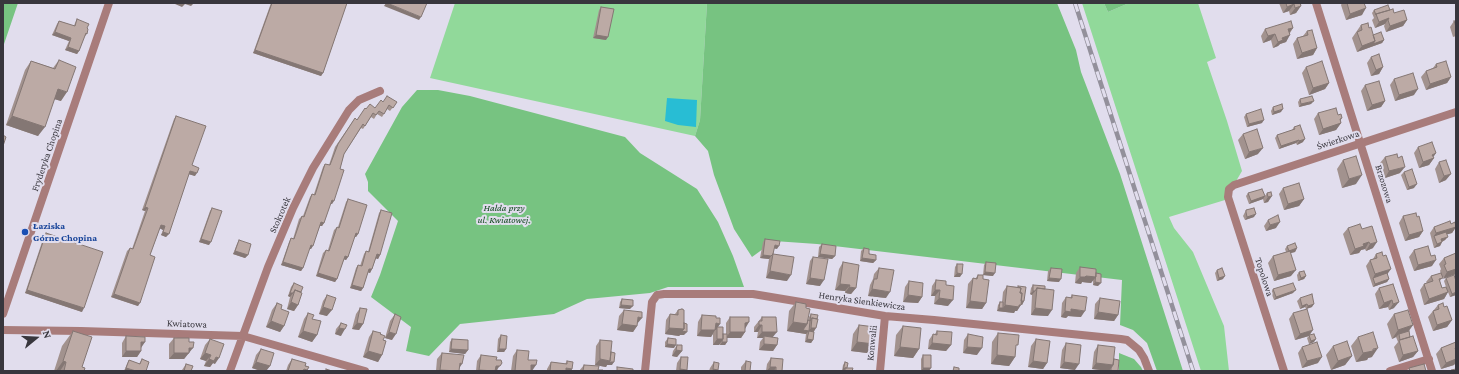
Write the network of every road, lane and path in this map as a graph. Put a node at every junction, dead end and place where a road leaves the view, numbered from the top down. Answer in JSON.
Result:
{"nodes":[{"id":1,"x":109,"y":3,"type":"edge"},
{"id":2,"x":1316,"y":3,"type":"edge"},
{"id":3,"x":380,"y":91,"type":"dead end"},
{"id":4,"x":1456,"y":112,"type":"edge"},
{"id":5,"x":1361,"y":143,"type":"junction"},
{"id":6,"x":1229,"y":190,"type":"joint"},
{"id":7,"x":3,"y":314,"type":"edge"},
{"id":8,"x":885,"y":316,"type":"junction"},
{"id":9,"x":3,"y":330,"type":"edge"},
{"id":10,"x":243,"y":336,"type":"junction"},
{"id":11,"x":1428,"y":359,"type":"junction"},
{"id":12,"x":230,"y":371,"type":"edge"},
{"id":13,"x":365,"y":371,"type":"edge"},
{"id":14,"x":645,"y":371,"type":"edge"},
{"id":15,"x":880,"y":371,"type":"edge"},
{"id":16,"x":1149,"y":371,"type":"edge"},
{"id":17,"x":1284,"y":371,"type":"edge"},
{"id":18,"x":1390,"y":371,"type":"edge"},
{"id":19,"x":1432,"y":371,"type":"edge"}],
"edges":[{"from":1,"to":7,"type":"street","name":"Fryderyka Chopina"},
{"from":2,"to":5,"type":"street","name":"Brzozowa"},
{"from":3,"to":10,"type":"street","name":"Stokrotek"},
{"from":4,"to":5,"type":"street","name":"Świerkowa"},
{"from":5,"to":6,"type":"street","name":"Świerkowa"},
{"from":5,"to":11,"type":"street","name":"Brzozowa"},
{"from":6,"to":17,"type":"street","name":"Topolowa"},
{"from":8,"to":14,"type":"street","name":"Henryka Sienkiewicza"},
{"from":8,"to":15,"type":"street","name":"Konwalii"},
{"from":8,"to":16,"type":"street","name":"Henryka Sienkiewicza"},
{"from":9,"to":10,"type":"street","name":"Kwiatowa"},
{"from":10,"to":12,"type":"street","name":"Stokrotek"},
{"from":10,"to":13,"type":"street","name":"Kwiatowa"},
{"from":11,"to":18,"type":"street"},
{"from":11,"to":19,"type":"street","name":"Brzozowa"}]}
